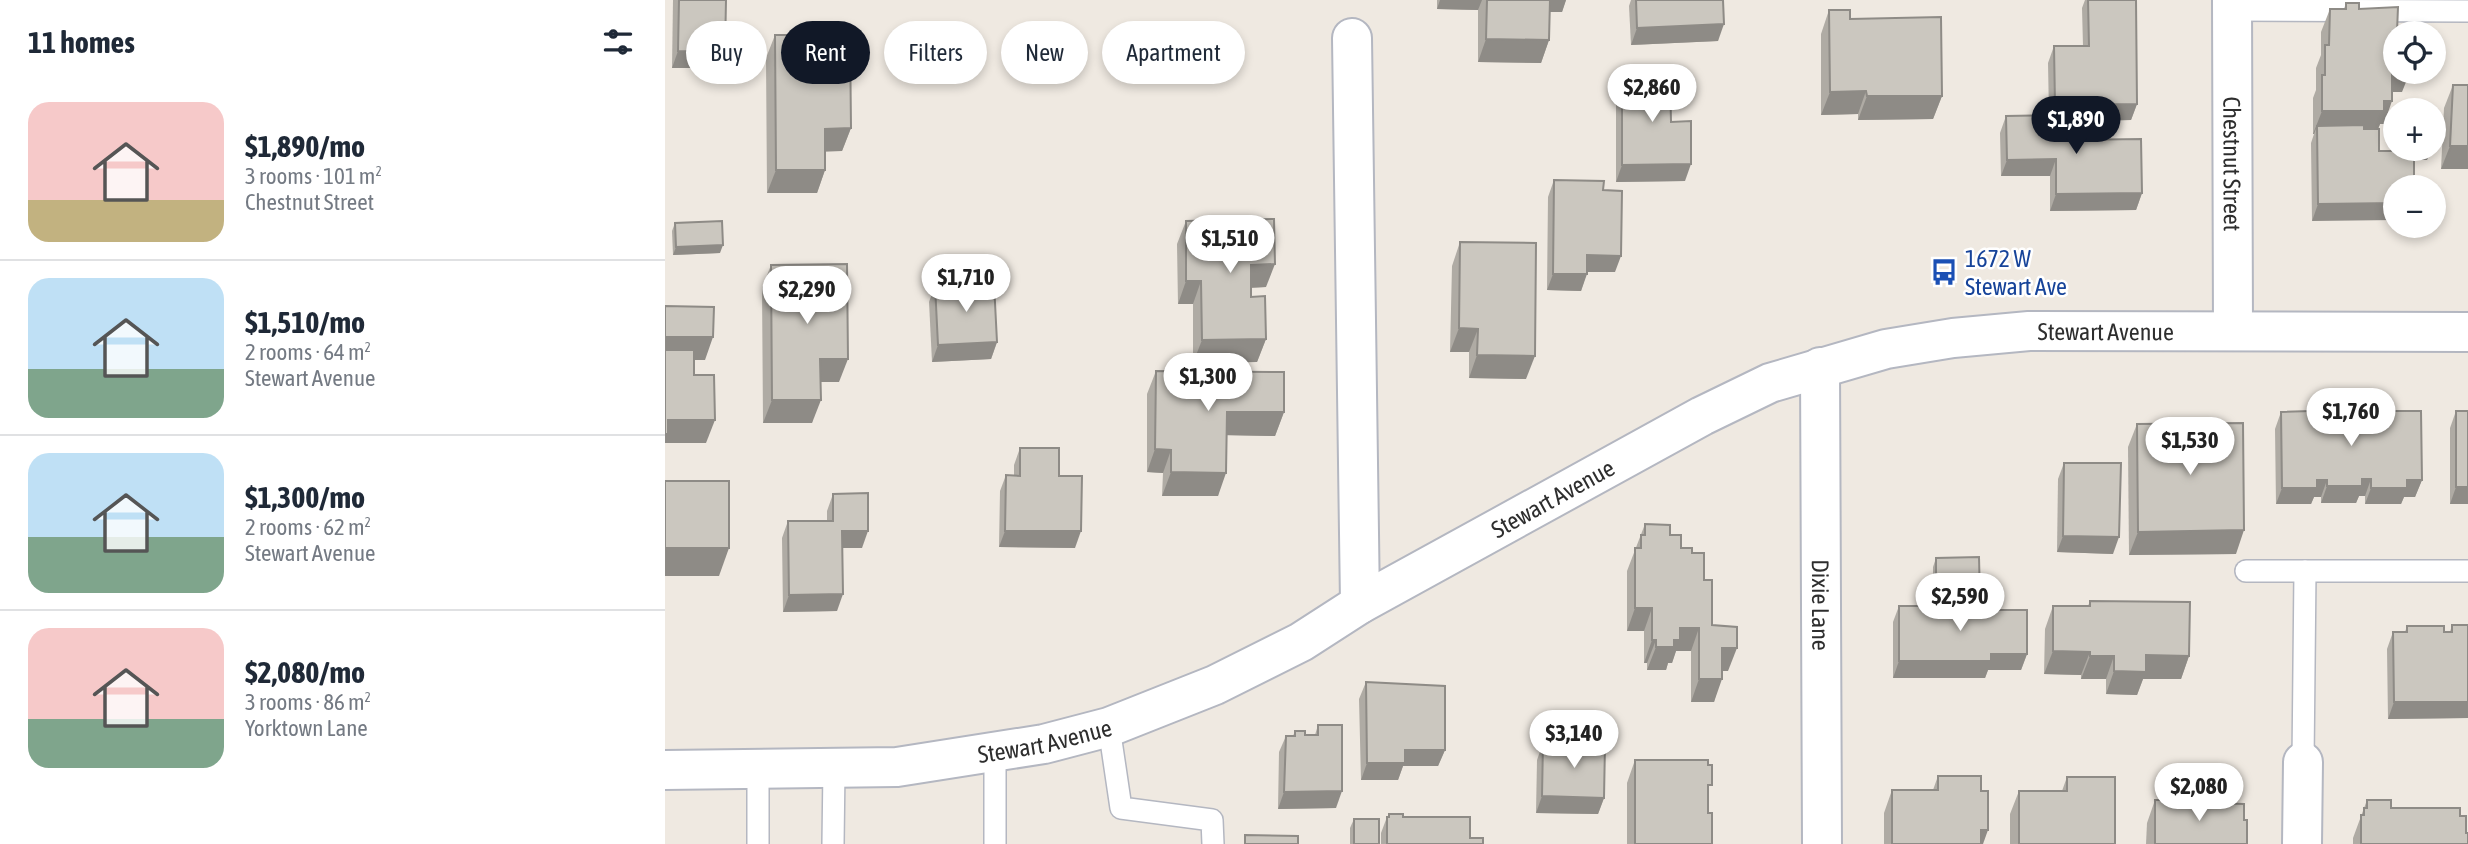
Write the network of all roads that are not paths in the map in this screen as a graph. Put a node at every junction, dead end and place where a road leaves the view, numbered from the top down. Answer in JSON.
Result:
{"nodes":[{"id":1,"x":2232,"y":5,"type":"edge"},
{"id":2,"x":2468,"y":11,"type":"edge"},
{"id":3,"x":1352,"y":38,"type":"dead end"},
{"id":4,"x":2233,"y":330,"type":"junction"},
{"id":5,"x":2468,"y":332,"type":"edge"},
{"id":6,"x":1820,"y":367,"type":"junction"},
{"id":7,"x":2246,"y":571,"type":"dead end"},
{"id":8,"x":2305,"y":571,"type":"junction"},
{"id":9,"x":2468,"y":571,"type":"edge"},
{"id":10,"x":1360,"y":604,"type":"junction"},
{"id":11,"x":1109,"y":727,"type":"junction"},
{"id":12,"x":995,"y":753,"type":"junction"},
{"id":13,"x":2303,"y":762,"type":"joint"},
{"id":14,"x":834,"y":768,"type":"junction"},
{"id":15,"x":665,"y":769,"type":"edge"},
{"id":16,"x":758,"y":769,"type":"junction"},
{"id":17,"x":758,"y":844,"type":"edge"},
{"id":18,"x":833,"y":844,"type":"edge"},
{"id":19,"x":995,"y":844,"type":"edge"},
{"id":20,"x":1213,"y":844,"type":"edge"},
{"id":21,"x":1822,"y":844,"type":"edge"},
{"id":22,"x":2302,"y":844,"type":"edge"}],
"edges":[{"from":1,"to":2,"type":"lane"},
{"from":1,"to":4,"type":"main road","name":"Chestnut Street"},
{"from":3,"to":10,"type":"main road"},
{"from":4,"to":5,"type":"main road","name":"Stewart Avenue"},
{"from":4,"to":6,"type":"main road","name":"Stewart Avenue"},
{"from":6,"to":10,"type":"main road","name":"Stewart Avenue"},
{"from":6,"to":21,"type":"main road","name":"Dixie Lane"},
{"from":7,"to":8,"type":"lane"},
{"from":8,"to":9,"type":"lane"},
{"from":8,"to":13,"type":"lane"},
{"from":10,"to":11,"type":"main road","name":"Stewart Avenue"},
{"from":11,"to":12,"type":"main road","name":"Stewart Avenue"},
{"from":11,"to":20,"type":"lane"},
{"from":12,"to":14,"type":"main road","name":"Stewart Avenue"},
{"from":12,"to":19,"type":"lane"},
{"from":13,"to":22,"type":"main road"},
{"from":14,"to":16,"type":"main road","name":"Stewart Avenue"},
{"from":14,"to":18,"type":"lane"},
{"from":15,"to":16,"type":"main road","name":"Stewart Avenue"},
{"from":16,"to":17,"type":"lane"}]}
